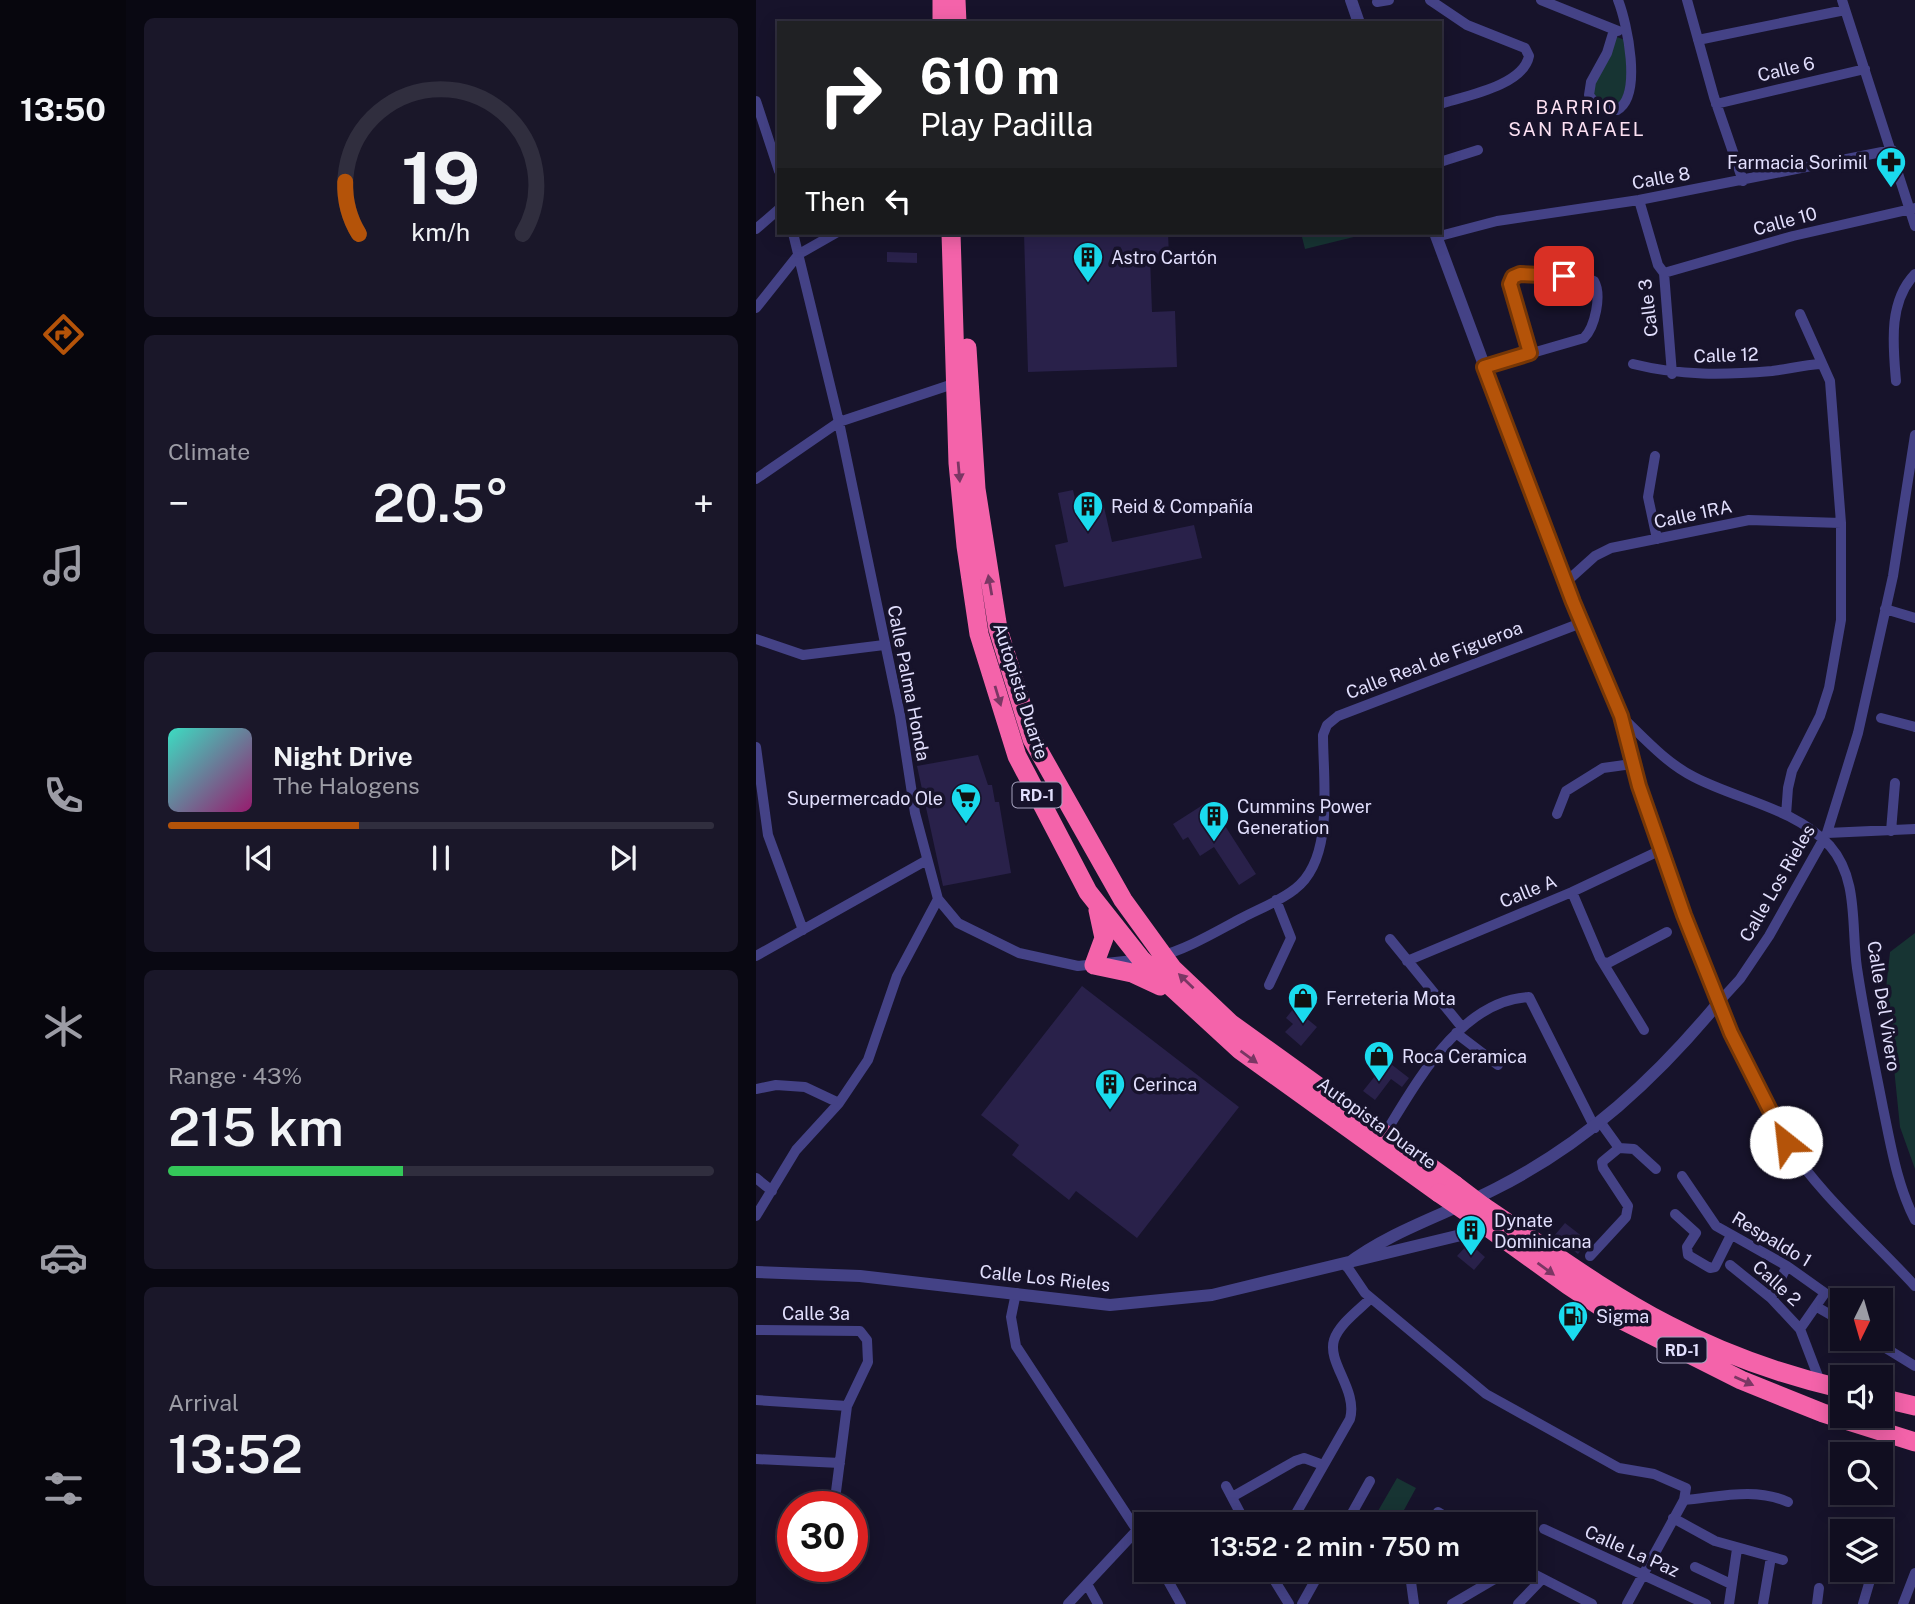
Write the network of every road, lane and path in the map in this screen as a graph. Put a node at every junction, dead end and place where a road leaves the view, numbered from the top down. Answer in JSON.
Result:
{"nodes":[{"id":1,"x":942,"y":0,"type":"edge"},
{"id":2,"x":956,"y":0,"type":"edge"},
{"id":3,"x":1351,"y":0,"type":"edge"},
{"id":4,"x":1389,"y":0,"type":"edge"},
{"id":5,"x":1430,"y":0,"type":"edge"},
{"id":6,"x":1541,"y":0,"type":"edge"},
{"id":7,"x":1618,"y":0,"type":"edge"},
{"id":8,"x":1687,"y":0,"type":"edge"},
{"id":9,"x":1377,"y":2,"type":"dead end"},
{"id":10,"x":1843,"y":5,"type":"edge"},
{"id":11,"x":942,"y":21,"type":"edge"},
{"id":12,"x":957,"y":21,"type":"edge"},
{"id":13,"x":1358,"y":21,"type":"edge"},
{"id":14,"x":1614,"y":30,"type":"junction"},
{"id":15,"x":1628,"y":35,"type":"junction"},
{"id":16,"x":1698,"y":40,"type":"junction"},
{"id":17,"x":1865,"y":69,"type":"junction"},
{"id":18,"x":756,"y":101,"type":"edge"},
{"id":19,"x":1442,"y":103,"type":"edge"},
{"id":20,"x":1716,"y":104,"type":"junction"},
{"id":21,"x":1478,"y":150,"type":"dead end"},
{"id":22,"x":1892,"y":150,"type":"junction"},
{"id":23,"x":1442,"y":161,"type":"edge"},
{"id":24,"x":777,"y":165,"type":"edge"},
{"id":25,"x":1743,"y":181,"type":"junction"},
{"id":26,"x":1639,"y":200,"type":"junction"},
{"id":27,"x":1912,"y":208,"type":"edge"},
{"id":28,"x":777,"y":211,"type":"edge"},
{"id":29,"x":1915,"y":226,"type":"edge"},
{"id":30,"x":756,"y":229,"type":"edge"},
{"id":31,"x":1442,"y":233,"type":"edge"},
{"id":32,"x":794,"y":235,"type":"edge"},
{"id":33,"x":832,"y":235,"type":"edge"},
{"id":34,"x":951,"y":235,"type":"edge"},
{"id":35,"x":962,"y":235,"type":"edge"},
{"id":36,"x":1435,"y":235,"type":"edge"},
{"id":37,"x":799,"y":254,"type":"junction"},
{"id":38,"x":1664,"y":273,"type":"junction"},
{"id":39,"x":1915,"y":274,"type":"edge"},
{"id":40,"x":756,"y":308,"type":"edge"},
{"id":41,"x":1800,"y":314,"type":"dead end"},
{"id":42,"x":1530,"y":353,"type":"junction"},
{"id":43,"x":1633,"y":364,"type":"dead end"},
{"id":44,"x":1820,"y":364,"type":"junction"},
{"id":45,"x":1484,"y":367,"type":"junction"},
{"id":46,"x":1672,"y":374,"type":"junction"},
{"id":47,"x":1896,"y":381,"type":"dead end"},
{"id":48,"x":956,"y":383,"type":"junction"},
{"id":49,"x":839,"y":422,"type":"junction"},
{"id":50,"x":1915,"y":435,"type":"edge"},
{"id":51,"x":1654,"y":456,"type":"dead end"},
{"id":52,"x":756,"y":480,"type":"edge"},
{"id":53,"x":1841,"y":523,"type":"junction"},
{"id":54,"x":1657,"y":539,"type":"junction"},
{"id":55,"x":1565,"y":583,"type":"junction"},
{"id":56,"x":1885,"y":609,"type":"junction"},
{"id":57,"x":1915,"y":618,"type":"edge"},
{"id":58,"x":1581,"y":623,"type":"junction"},
{"id":59,"x":756,"y":639,"type":"edge"},
{"id":60,"x":884,"y":645,"type":"junction"},
{"id":61,"x":1621,"y":716,"type":"junction"},
{"id":62,"x":1881,"y":718,"type":"dead end"},
{"id":63,"x":1915,"y":727,"type":"edge"},
{"id":64,"x":756,"y":747,"type":"edge"},
{"id":65,"x":1632,"y":764,"type":"junction"},
{"id":66,"x":1895,"y":783,"type":"dead end"},
{"id":67,"x":1557,"y":814,"type":"dead end"},
{"id":68,"x":1786,"y":815,"type":"junction"},
{"id":69,"x":1915,"y":829,"type":"edge"},
{"id":70,"x":1891,"y":831,"type":"junction"},
{"id":71,"x":768,"y":835,"type":"junction"},
{"id":72,"x":1826,"y":837,"type":"junction"},
{"id":73,"x":756,"y":838,"type":"edge"},
{"id":74,"x":1661,"y":850,"type":"junction"},
{"id":75,"x":927,"y":860,"type":"junction"},
{"id":76,"x":1572,"y":892,"type":"junction"},
{"id":77,"x":938,"y":899,"type":"junction"},
{"id":78,"x":1276,"y":900,"type":"junction"},
{"id":79,"x":1097,"y":906,"type":"junction"},
{"id":80,"x":803,"y":930,"type":"junction"},
{"id":81,"x":1667,"y":932,"type":"dead end"},
{"id":82,"x":1390,"y":939,"type":"dead end"},
{"id":83,"x":1163,"y":955,"type":"junction"},
{"id":84,"x":756,"y":956,"type":"edge"},
{"id":85,"x":1141,"y":959,"type":"junction"},
{"id":86,"x":1407,"y":961,"type":"junction"},
{"id":87,"x":1604,"y":962,"type":"junction"},
{"id":88,"x":1094,"y":965,"type":"junction"},
{"id":89,"x":1269,"y":985,"type":"dead end"},
{"id":90,"x":1178,"y":995,"type":"junction"},
{"id":91,"x":1719,"y":1002,"type":"junction"},
{"id":92,"x":1459,"y":1030,"type":"junction"},
{"id":93,"x":1644,"y":1030,"type":"dead end"},
{"id":94,"x":1498,"y":1065,"type":"dead end"},
{"id":95,"x":756,"y":1089,"type":"edge"},
{"id":96,"x":839,"y":1103,"type":"junction"},
{"id":97,"x":1598,"y":1125,"type":"junction"},
{"id":98,"x":1384,"y":1135,"type":"junction"},
{"id":99,"x":1619,"y":1148,"type":"junction"},
{"id":100,"x":1656,"y":1169,"type":"dead end"},
{"id":101,"x":1682,"y":1176,"type":"dead end"},
{"id":102,"x":756,"y":1178,"type":"edge"},
{"id":103,"x":1447,"y":1189,"type":"junction"},
{"id":104,"x":772,"y":1191,"type":"junction"},
{"id":105,"x":1481,"y":1205,"type":"junction"},
{"id":106,"x":1675,"y":1214,"type":"dead end"},
{"id":107,"x":756,"y":1216,"type":"edge"},
{"id":108,"x":1915,"y":1220,"type":"edge"},
{"id":109,"x":1490,"y":1228,"type":"junction"},
{"id":110,"x":1731,"y":1235,"type":"junction"},
{"id":111,"x":1590,"y":1255,"type":"dead end"},
{"id":112,"x":1346,"y":1265,"type":"junction"},
{"id":113,"x":1730,"y":1265,"type":"dead end"},
{"id":114,"x":1787,"y":1266,"type":"junction"},
{"id":115,"x":756,"y":1272,"type":"edge"},
{"id":116,"x":1915,"y":1286,"type":"edge"},
{"id":117,"x":1016,"y":1293,"type":"junction"},
{"id":118,"x":1371,"y":1298,"type":"junction"},
{"id":119,"x":1770,"y":1298,"type":"junction"},
{"id":120,"x":1817,"y":1307,"type":"junction"},
{"id":121,"x":1830,"y":1314,"type":"edge"},
{"id":122,"x":1800,"y":1329,"type":"junction"},
{"id":123,"x":756,"y":1330,"type":"edge"},
{"id":124,"x":1891,"y":1351,"type":"edge"},
{"id":125,"x":1915,"y":1366,"type":"edge"},
{"id":126,"x":1821,"y":1384,"type":"junction"},
{"id":127,"x":1830,"y":1386,"type":"edge"},
{"id":128,"x":756,"y":1400,"type":"edge"},
{"id":129,"x":1893,"y":1401,"type":"edge"},
{"id":130,"x":847,"y":1406,"type":"junction"},
{"id":131,"x":1915,"y":1406,"type":"edge"},
{"id":132,"x":1915,"y":1442,"type":"edge"},
{"id":133,"x":756,"y":1460,"type":"edge"},
{"id":134,"x":840,"y":1464,"type":"junction"},
{"id":135,"x":1323,"y":1465,"type":"junction"},
{"id":136,"x":1370,"y":1481,"type":"dead end"},
{"id":137,"x":1226,"y":1486,"type":"dead end"},
{"id":138,"x":836,"y":1491,"type":"edge"},
{"id":139,"x":1232,"y":1497,"type":"junction"},
{"id":140,"x":1684,"y":1500,"type":"junction"},
{"id":141,"x":1788,"y":1502,"type":"dead end"},
{"id":142,"x":1240,"y":1512,"type":"edge"},
{"id":143,"x":1297,"y":1512,"type":"edge"},
{"id":144,"x":1353,"y":1512,"type":"edge"},
{"id":145,"x":1673,"y":1518,"type":"junction"},
{"id":146,"x":1134,"y":1524,"type":"edge"},
{"id":147,"x":1544,"y":1529,"type":"dead end"},
{"id":148,"x":1134,"y":1534,"type":"edge"},
{"id":149,"x":1737,"y":1549,"type":"junction"},
{"id":150,"x":1771,"y":1557,"type":"junction"},
{"id":151,"x":1783,"y":1560,"type":"dead end"},
{"id":152,"x":1695,"y":1567,"type":"dead end"},
{"id":153,"x":1643,"y":1573,"type":"junction"},
{"id":154,"x":1915,"y":1573,"type":"edge"},
{"id":155,"x":1536,"y":1576,"type":"edge"},
{"id":156,"x":1542,"y":1579,"type":"junction"},
{"id":157,"x":1168,"y":1582,"type":"edge"},
{"id":158,"x":1275,"y":1582,"type":"edge"},
{"id":159,"x":1314,"y":1582,"type":"edge"},
{"id":160,"x":1411,"y":1582,"type":"edge"},
{"id":161,"x":1490,"y":1582,"type":"edge"},
{"id":162,"x":1869,"y":1582,"type":"edge"},
{"id":163,"x":1087,"y":1584,"type":"junction"},
{"id":164,"x":1731,"y":1584,"type":"junction"},
{"id":165,"x":1819,"y":1588,"type":"dead end"},
{"id":166,"x":1573,"y":1600,"type":"edge"},
{"id":167,"x":1068,"y":1604,"type":"edge"},
{"id":168,"x":1098,"y":1604,"type":"edge"},
{"id":169,"x":1181,"y":1604,"type":"edge"},
{"id":170,"x":1289,"y":1604,"type":"edge"},
{"id":171,"x":1302,"y":1604,"type":"edge"},
{"id":172,"x":1414,"y":1604,"type":"edge"},
{"id":173,"x":1452,"y":1604,"type":"edge"},
{"id":174,"x":1518,"y":1604,"type":"edge"},
{"id":175,"x":1592,"y":1604,"type":"edge"},
{"id":176,"x":1627,"y":1604,"type":"edge"},
{"id":177,"x":1706,"y":1604,"type":"edge"},
{"id":178,"x":1729,"y":1604,"type":"edge"},
{"id":179,"x":1763,"y":1604,"type":"edge"},
{"id":180,"x":1816,"y":1604,"type":"edge"},
{"id":181,"x":1863,"y":1604,"type":"edge"},
{"id":182,"x":1903,"y":1604,"type":"edge"}],
"edges":[{"from":1,"to":11,"type":"highway"},
{"from":2,"to":12,"type":"highway"},
{"from":3,"to":13,"type":"street"},
{"from":4,"to":9,"type":"street"},
{"from":5,"to":19,"type":"street"},
{"from":6,"to":14,"type":"street"},
{"from":7,"to":15,"type":"street"},
{"from":8,"to":16,"type":"street"},
{"from":10,"to":16,"type":"street"},
{"from":10,"to":17,"type":"street"},
{"from":14,"to":15,"type":"street"},
{"from":14,"to":15,"type":"street"},
{"from":16,"to":20,"type":"street"},
{"from":17,"to":20,"type":"street","name":"Calle 6"},
{"from":17,"to":22,"type":"street"},
{"from":18,"to":24,"type":"street"},
{"from":20,"to":25,"type":"street"},
{"from":21,"to":23,"type":"street"},
{"from":22,"to":25,"type":"street","name":"Calle 8"},
{"from":22,"to":27,"type":"street"},
{"from":25,"to":26,"type":"street","name":"Calle 8"},
{"from":26,"to":31,"type":"street","name":"Calle 8"},
{"from":26,"to":38,"type":"street","name":"Calle 3"},
{"from":27,"to":29,"type":"street"},
{"from":27,"to":38,"type":"street","name":"Calle 10"},
{"from":28,"to":30,"type":"street"},
{"from":32,"to":37,"type":"street","name":"Calle Palma Honda"},
{"from":33,"to":37,"type":"street"},
{"from":34,"to":48,"type":"highway","name":"Autopista Duarte","number":"RD-1"},
{"from":83,"to":35,"type":"highway","name":"Autopista Duarte","number":"RD-1","one_way":true},
{"from":36,"to":45,"type":"street"},
{"from":37,"to":40,"type":"street"},
{"from":37,"to":49,"type":"street","name":"Calle Palma Honda"},
{"from":38,"to":46,"type":"street","name":"Calle 3"},
{"from":39,"to":47,"type":"street"},
{"from":41,"to":44,"type":"street"},
{"from":42,"to":42,"type":"street"},
{"from":42,"to":45,"type":"street"},
{"from":43,"to":46,"type":"street","name":"Calle 12"},
{"from":44,"to":46,"type":"street","name":"Calle 12"},
{"from":44,"to":53,"type":"street"},
{"from":45,"to":55,"type":"street"},
{"from":48,"to":49,"type":"street"},
{"from":48,"to":79,"type":"highway","name":"Autopista Duarte","number":"RD-1","one_way":true},
{"from":49,"to":52,"type":"street"},
{"from":49,"to":60,"type":"street","name":"Calle Palma Honda"},
{"from":50,"to":56,"type":"street","name":"Calle Los Rieles"},
{"from":51,"to":54,"type":"street"},
{"from":53,"to":54,"type":"street","name":"Calle 1RA"},
{"from":53,"to":68,"type":"street"},
{"from":54,"to":55,"type":"street","name":"Calle 1RA"},
{"from":55,"to":58,"type":"street"},
{"from":56,"to":57,"type":"street"},
{"from":56,"to":72,"type":"street","name":"Calle Los Rieles"},
{"from":58,"to":61,"type":"street"},
{"from":58,"to":78,"type":"street","name":"Calle Real de Figueroa"},
{"from":59,"to":60,"type":"street"},
{"from":60,"to":75,"type":"street","name":"Calle Palma Honda"},
{"from":61,"to":65,"type":"street"},
{"from":61,"to":68,"type":"street","name":"Calle Del Vivero"},
{"from":62,"to":63,"type":"street"},
{"from":64,"to":71,"type":"street"},
{"from":65,"to":67,"type":"street"},
{"from":65,"to":74,"type":"street"},
{"from":66,"to":70,"type":"street"},
{"from":68,"to":72,"type":"street","name":"Calle Del Vivero"},
{"from":69,"to":70,"type":"street"},
{"from":70,"to":72,"type":"street"},
{"from":71,"to":73,"type":"street"},
{"from":71,"to":80,"type":"street"},
{"from":72,"to":91,"type":"street","name":"Calle Los Rieles"},
{"from":72,"to":108,"type":"street","name":"Calle Del Vivero"},
{"from":74,"to":76,"type":"street","name":"Calle A"},
{"from":74,"to":91,"type":"street"},
{"from":75,"to":77,"type":"street","name":"Calle Palma Honda"},
{"from":75,"to":80,"type":"street"},
{"from":76,"to":86,"type":"street","name":"Calle A"},
{"from":76,"to":87,"type":"street"},
{"from":77,"to":88,"type":"street","name":"Calle Palma Honda"},
{"from":77,"to":96,"type":"street"},
{"from":78,"to":83,"type":"street","name":"Calle Real de Figueroa"},
{"from":78,"to":89,"type":"street"},
{"from":79,"to":85,"type":"highway","name":"Autopista Duarte","number":"RD-1"},
{"from":79,"to":88,"type":"highway"},
{"from":80,"to":84,"type":"street"},
{"from":81,"to":87,"type":"street"},
{"from":82,"to":86,"type":"street"},
{"from":83,"to":85,"type":"street","name":"Calle Palma Honda"},
{"from":98,"to":83,"type":"highway","name":"Autopista Duarte","number":"RD-1","one_way":true},
{"from":85,"to":88,"type":"street","name":"Calle Palma Honda"},
{"from":85,"to":90,"type":"highway","name":"Autopista Duarte","number":"RD-1"},
{"from":86,"to":92,"type":"street"},
{"from":87,"to":93,"type":"street"},
{"from":88,"to":90,"type":"highway"},
{"from":90,"to":103,"type":"highway","name":"Autopista Duarte","number":"RD-1","one_way":true},
{"from":91,"to":97,"type":"street","name":"Calle Los Rieles"},
{"from":91,"to":116,"type":"street"},
{"from":92,"to":94,"type":"street"},
{"from":92,"to":97,"type":"street"},
{"from":92,"to":98,"type":"street"},
{"from":95,"to":96,"type":"street"},
{"from":96,"to":104,"type":"street"},
{"from":97,"to":99,"type":"street"},
{"from":97,"to":105,"type":"street","name":"Calle Los Rieles"},
{"from":98,"to":103,"type":"highway","name":"Autopista Duarte","number":"RD-1"},
{"from":99,"to":100,"type":"street"},
{"from":99,"to":111,"type":"street"},
{"from":101,"to":110,"type":"street","name":"Respaldo 1"},
{"from":102,"to":104,"type":"street"},
{"from":103,"to":105,"type":"highway","number":"RD-1","bridge":true},
{"from":104,"to":107,"type":"street"},
{"from":105,"to":109,"type":"highway","number":"RD-1"},
{"from":105,"to":112,"type":"street","name":"Calle Los Rieles"},
{"from":105,"to":126,"type":"highway","number":"RD-1"},
{"from":106,"to":110,"type":"street"},
{"from":109,"to":112,"type":"street","name":"Calle Los Rieles"},
{"from":109,"to":132,"type":"highway","number":"RD-1","one_way":true},
{"from":110,"to":114,"type":"street","name":"Respaldo 1"},
{"from":112,"to":117,"type":"street","name":"Calle Los Rieles"},
{"from":112,"to":118,"type":"street"},
{"from":113,"to":119,"type":"street","name":"Calle 2"},
{"from":114,"to":119,"type":"street"},
{"from":114,"to":120,"type":"street","name":"Respaldo 1"},
{"from":115,"to":117,"type":"street","name":"Calle Los Rieles"},
{"from":117,"to":146,"type":"street"},
{"from":118,"to":135,"type":"street"},
{"from":118,"to":140,"type":"street"},
{"from":119,"to":122,"type":"street","name":"Calle 2"},
{"from":120,"to":121,"type":"street"},
{"from":120,"to":122,"type":"street"},
{"from":122,"to":126,"type":"street"},
{"from":123,"to":130,"type":"street","name":"Calle 3a"},
{"from":124,"to":125,"type":"street"},
{"from":126,"to":127,"type":"highway","number":"RD-1"},
{"from":128,"to":130,"type":"street"},
{"from":129,"to":131,"type":"highway"},
{"from":130,"to":134,"type":"street","name":"Calle 3a"},
{"from":133,"to":134,"type":"street"},
{"from":134,"to":138,"type":"street","name":"Calle 3a"},
{"from":135,"to":139,"type":"street"},
{"from":135,"to":143,"type":"street"},
{"from":136,"to":144,"type":"street"},
{"from":137,"to":139,"type":"street"},
{"from":139,"to":142,"type":"street"},
{"from":140,"to":141,"type":"street"},
{"from":140,"to":145,"type":"street"},
{"from":145,"to":149,"type":"street"},
{"from":145,"to":153,"type":"street"},
{"from":147,"to":153,"type":"street","name":"Calle La Paz"},
{"from":148,"to":163,"type":"street"},
{"from":149,"to":150,"type":"street"},
{"from":149,"to":164,"type":"street"},
{"from":150,"to":151,"type":"street"},
{"from":150,"to":179,"type":"street"},
{"from":152,"to":164,"type":"street"},
{"from":153,"to":176,"type":"street"},
{"from":153,"to":177,"type":"street","name":"Calle La Paz"},
{"from":154,"to":182,"type":"street"},
{"from":155,"to":156,"type":"street"},
{"from":156,"to":166,"type":"street"},
{"from":156,"to":174,"type":"street"},
{"from":157,"to":169,"type":"street"},
{"from":158,"to":170,"type":"street"},
{"from":159,"to":171,"type":"street"},
{"from":160,"to":172,"type":"street"},
{"from":161,"to":173,"type":"street"},
{"from":162,"to":181,"type":"street"},
{"from":163,"to":167,"type":"street"},
{"from":163,"to":168,"type":"street"},
{"from":164,"to":178,"type":"street"},
{"from":165,"to":180,"type":"street"},
{"from":166,"to":175,"type":"street"}]}
